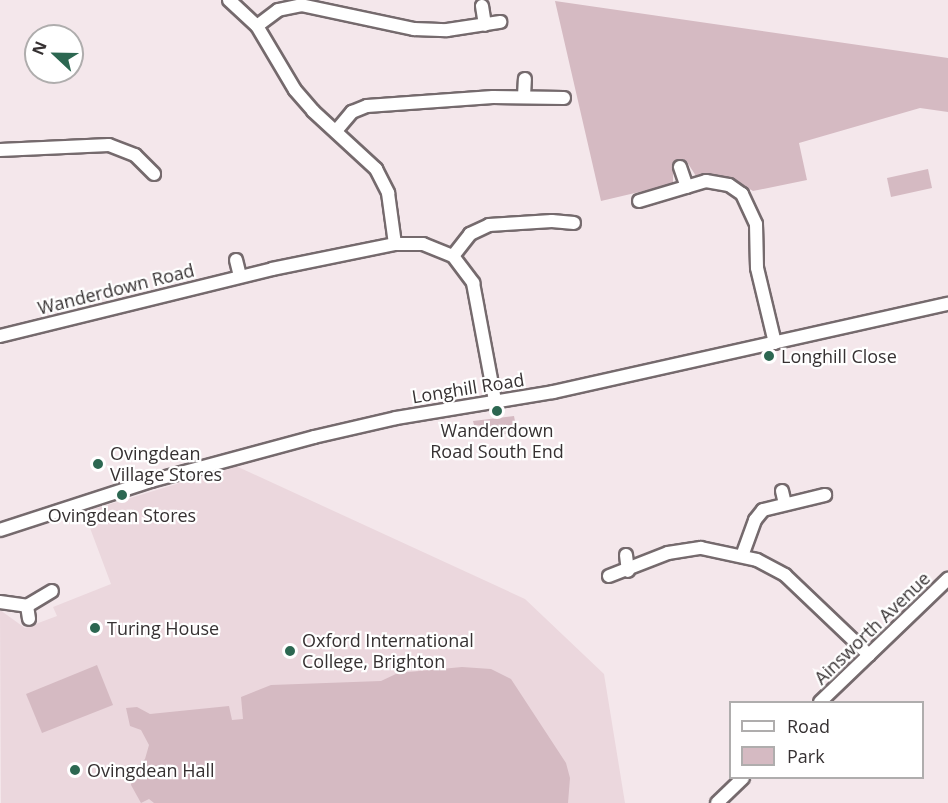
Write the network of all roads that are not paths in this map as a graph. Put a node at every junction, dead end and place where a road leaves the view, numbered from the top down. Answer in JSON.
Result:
{"nodes":[{"id":1,"x":229,"y":0,"type":"edge"},
{"id":2,"x":482,"y":6,"type":"dead end"},
{"id":3,"x":500,"y":22,"type":"dead end"},
{"id":4,"x":484,"y":25,"type":"junction"},
{"id":5,"x":257,"y":26,"type":"junction"},
{"id":6,"x":525,"y":79,"type":"dead end"},
{"id":7,"x":524,"y":96,"type":"junction"},
{"id":8,"x":564,"y":98,"type":"dead end"},
{"id":9,"x":336,"y":131,"type":"junction"},
{"id":10,"x":0,"y":150,"type":"edge"},
{"id":11,"x":681,"y":167,"type":"dead end"},
{"id":12,"x":154,"y":174,"type":"dead end"},
{"id":13,"x":687,"y":187,"type":"junction"},
{"id":14,"x":639,"y":201,"type":"dead end"},
{"id":15,"x":574,"y":224,"type":"dead end"},
{"id":16,"x":395,"y":244,"type":"junction"},
{"id":17,"x":453,"y":256,"type":"junction"},
{"id":18,"x":236,"y":260,"type":"dead end"},
{"id":19,"x":240,"y":276,"type":"junction"},
{"id":20,"x":948,"y":304,"type":"edge"},
{"id":21,"x":0,"y":336,"type":"edge"},
{"id":22,"x":775,"y":343,"type":"junction"},
{"id":23,"x":495,"y":401,"type":"junction"},
{"id":24,"x":782,"y":490,"type":"dead end"},
{"id":25,"x":825,"y":495,"type":"dead end"},
{"id":26,"x":785,"y":504,"type":"junction"},
{"id":27,"x":0,"y":530,"type":"edge"},
{"id":28,"x":626,"y":555,"type":"dead end"},
{"id":29,"x":742,"y":556,"type":"junction"},
{"id":30,"x":628,"y":570,"type":"junction"},
{"id":31,"x":609,"y":576,"type":"dead end"},
{"id":32,"x":948,"y":579,"type":"edge"},
{"id":33,"x":52,"y":591,"type":"dead end"},
{"id":34,"x":0,"y":602,"type":"edge"},
{"id":35,"x":27,"y":606,"type":"junction"},
{"id":36,"x":28,"y":619,"type":"dead end"},
{"id":37,"x":869,"y":655,"type":"junction"},
{"id":38,"x":821,"y":701,"type":"edge"},
{"id":39,"x":741,"y":779,"type":"edge"},
{"id":40,"x":717,"y":803,"type":"edge"}],
"edges":[{"from":1,"to":5,"type":"street"},
{"from":2,"to":4,"type":"street"},
{"from":3,"to":4,"type":"street"},
{"from":4,"to":5,"type":"street"},
{"from":5,"to":9,"type":"street"},
{"from":6,"to":7,"type":"street"},
{"from":7,"to":8,"type":"street"},
{"from":7,"to":9,"type":"street"},
{"from":9,"to":16,"type":"street"},
{"from":10,"to":12,"type":"street"},
{"from":11,"to":13,"type":"street"},
{"from":13,"to":14,"type":"street"},
{"from":13,"to":22,"type":"street"},
{"from":15,"to":17,"type":"street"},
{"from":16,"to":17,"type":"street","name":"Wanderdown Road"},
{"from":16,"to":19,"type":"street","name":"Wanderdown Road"},
{"from":17,"to":23,"type":"street"},
{"from":18,"to":19,"type":"street"},
{"from":19,"to":21,"type":"street","name":"Wanderdown Road"},
{"from":20,"to":22,"type":"street","name":"Longhill Road"},
{"from":22,"to":23,"type":"street","name":"Longhill Road"},
{"from":23,"to":27,"type":"street","name":"Longhill Road"},
{"from":24,"to":26,"type":"street"},
{"from":25,"to":26,"type":"street"},
{"from":26,"to":29,"type":"street"},
{"from":28,"to":30,"type":"street"},
{"from":29,"to":30,"type":"street"},
{"from":29,"to":37,"type":"street"},
{"from":30,"to":31,"type":"street"},
{"from":32,"to":37,"type":"street","name":"Ainsworth Avenue"},
{"from":33,"to":35,"type":"street"},
{"from":34,"to":35,"type":"street"},
{"from":35,"to":36,"type":"street"},
{"from":37,"to":38,"type":"street","name":"Ainsworth Avenue"},
{"from":39,"to":40,"type":"street"}]}
